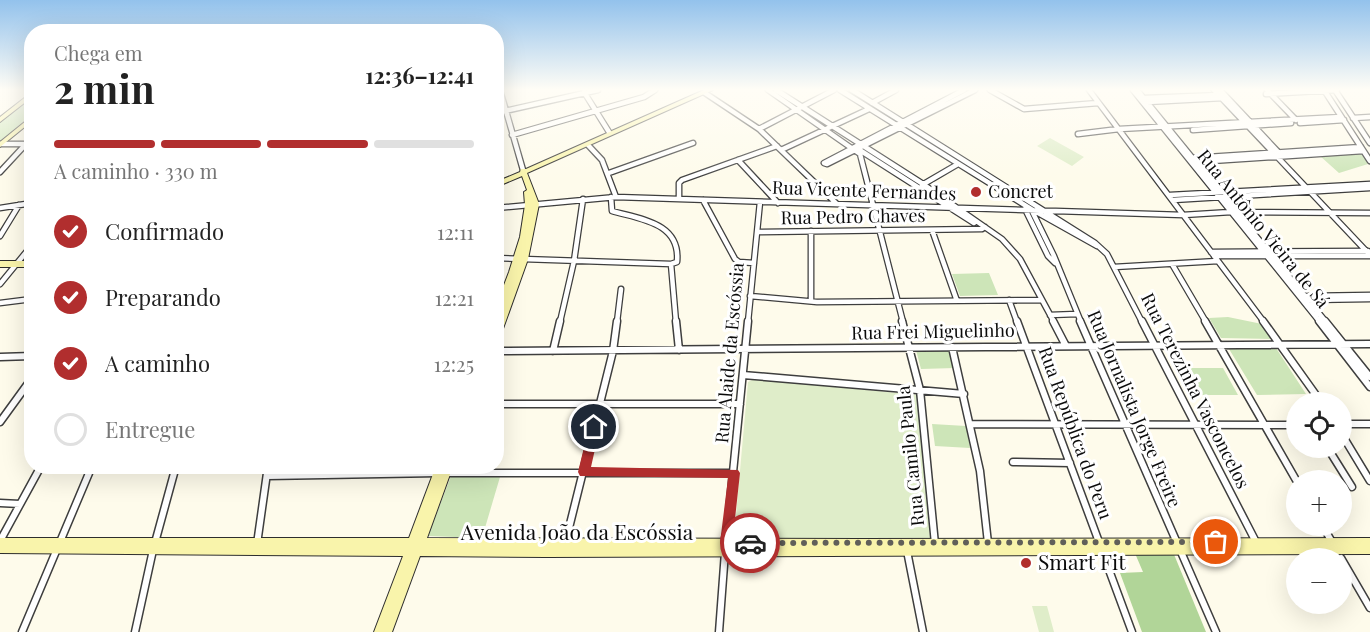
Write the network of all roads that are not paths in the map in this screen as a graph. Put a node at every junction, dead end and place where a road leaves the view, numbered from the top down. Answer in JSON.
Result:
{"nodes":[{"id":1,"x":507,"y":119,"type":"edge"},
{"id":2,"x":569,"y":119,"type":"edge"},
{"id":3,"x":601,"y":119,"type":"edge"},
{"id":4,"x":640,"y":119,"type":"edge"},
{"id":5,"x":646,"y":119,"type":"edge"},
{"id":6,"x":745,"y":119,"type":"edge"},
{"id":7,"x":777,"y":119,"type":"edge"},
{"id":8,"x":812,"y":119,"type":"edge"},
{"id":9,"x":821,"y":119,"type":"edge"},
{"id":10,"x":842,"y":119,"type":"edge"},
{"id":11,"x":887,"y":119,"type":"edge"},
{"id":12,"x":899,"y":119,"type":"edge"},
{"id":13,"x":911,"y":119,"type":"edge"},
{"id":14,"x":912,"y":119,"type":"edge"},
{"id":15,"x":1110,"y":119,"type":"edge"},
{"id":16,"x":1158,"y":119,"type":"edge"},
{"id":17,"x":1160,"y":119,"type":"edge"},
{"id":18,"x":1245,"y":119,"type":"edge"},
{"id":19,"x":1330,"y":119,"type":"edge"},
{"id":20,"x":1342,"y":119,"type":"edge"},
{"id":21,"x":1354,"y":119,"type":"edge"},
{"id":22,"x":1295,"y":121,"type":"joint"},
{"id":23,"x":905,"y":123,"type":"junction"},
{"id":24,"x":1249,"y":124,"type":"junction"},
{"id":25,"x":24,"y":125,"type":"edge"},
{"id":26,"x":629,"y":125,"type":"junction"},
{"id":27,"x":831,"y":125,"type":"junction"},
{"id":28,"x":899,"y":127,"type":"junction"},
{"id":29,"x":759,"y":129,"type":"junction"},
{"id":30,"x":823,"y":129,"type":"junction"},
{"id":31,"x":1167,"y":129,"type":"junction"},
{"id":32,"x":1119,"y":131,"type":"junction"},
{"id":33,"x":609,"y":132,"type":"junction"},
{"id":34,"x":1078,"y":134,"type":"dead end"},
{"id":35,"x":512,"y":135,"type":"junction"},
{"id":36,"x":693,"y":143,"type":"dead end"},
{"id":37,"x":1370,"y":143,"type":"edge"},
{"id":38,"x":24,"y":144,"type":"edge"},
{"id":39,"x":587,"y":144,"type":"junction"},
{"id":40,"x":0,"y":145,"type":"edge"},
{"id":41,"x":779,"y":148,"type":"junction"},
{"id":42,"x":24,"y":149,"type":"edge"},
{"id":43,"x":859,"y":149,"type":"junction"},
{"id":44,"x":1362,"y":149,"type":"junction"},
{"id":45,"x":1278,"y":155,"type":"junction"},
{"id":46,"x":738,"y":160,"type":"junction"},
{"id":47,"x":964,"y":160,"type":"junction"},
{"id":48,"x":1192,"y":160,"type":"junction"},
{"id":49,"x":1370,"y":161,"type":"edge"},
{"id":50,"x":957,"y":164,"type":"junction"},
{"id":51,"x":0,"y":172,"type":"edge"},
{"id":52,"x":523,"y":172,"type":"junction"},
{"id":53,"x":609,"y":173,"type":"junction"},
{"id":54,"x":504,"y":180,"type":"edge"},
{"id":55,"x":921,"y":186,"type":"junction"},
{"id":56,"x":1370,"y":186,"type":"edge"},
{"id":57,"x":1312,"y":189,"type":"junction"},
{"id":58,"x":1221,"y":195,"type":"junction"},
{"id":59,"x":614,"y":197,"type":"junction"},
{"id":60,"x":1171,"y":197,"type":"junction"},
{"id":61,"x":583,"y":199,"type":"junction"},
{"id":62,"x":679,"y":199,"type":"junction"},
{"id":63,"x":703,"y":200,"type":"junction"},
{"id":64,"x":760,"y":202,"type":"junction"},
{"id":65,"x":778,"y":203,"type":"junction"},
{"id":66,"x":533,"y":204,"type":"junction"},
{"id":67,"x":837,"y":204,"type":"junction"},
{"id":68,"x":20,"y":205,"type":"junction"},
{"id":69,"x":24,"y":205,"type":"edge"},
{"id":70,"x":873,"y":205,"type":"junction"},
{"id":71,"x":504,"y":207,"type":"edge"},
{"id":72,"x":949,"y":207,"type":"junction"},
{"id":73,"x":956,"y":207,"type":"junction"},
{"id":74,"x":0,"y":208,"type":"edge"},
{"id":75,"x":1028,"y":209,"type":"junction"},
{"id":76,"x":1042,"y":210,"type":"junction"},
{"id":77,"x":1236,"y":213,"type":"junction"},
{"id":78,"x":1183,"y":215,"type":"junction"},
{"id":79,"x":1336,"y":215,"type":"junction"},
{"id":80,"x":1370,"y":215,"type":"edge"},
{"id":81,"x":984,"y":228,"type":"junction"},
{"id":82,"x":880,"y":230,"type":"junction"},
{"id":83,"x":932,"y":230,"type":"junction"},
{"id":84,"x":811,"y":231,"type":"junction"},
{"id":85,"x":757,"y":232,"type":"junction"},
{"id":86,"x":0,"y":236,"type":"edge"},
{"id":87,"x":1099,"y":247,"type":"junction"},
{"id":88,"x":1268,"y":253,"type":"junction"},
{"id":89,"x":1369,"y":253,"type":"edge"},
{"id":90,"x":24,"y":254,"type":"edge"},
{"id":91,"x":1107,"y":254,"type":"joint"},
{"id":92,"x":1214,"y":256,"type":"junction"},
{"id":93,"x":504,"y":258,"type":"edge"},
{"id":94,"x":520,"y":259,"type":"junction"},
{"id":95,"x":574,"y":261,"type":"junction"},
{"id":96,"x":754,"y":263,"type":"junction"},
{"id":97,"x":0,"y":264,"type":"edge"},
{"id":98,"x":16,"y":264,"type":"junction"},
{"id":99,"x":24,"y":264,"type":"edge"},
{"id":100,"x":671,"y":264,"type":"junction"},
{"id":101,"x":1172,"y":264,"type":"junction"},
{"id":102,"x":1114,"y":267,"type":"junction"},
{"id":103,"x":0,"y":284,"type":"edge"},
{"id":104,"x":621,"y":289,"type":"dead end"},
{"id":105,"x":505,"y":294,"type":"edge"},
{"id":106,"x":750,"y":296,"type":"junction"},
{"id":107,"x":1370,"y":297,"type":"edge"},
{"id":108,"x":1305,"y":298,"type":"junction"},
{"id":109,"x":24,"y":300,"type":"edge"},
{"id":110,"x":1010,"y":300,"type":"junction"},
{"id":111,"x":1042,"y":300,"type":"junction"},
{"id":112,"x":810,"y":301,"type":"junction"},
{"id":113,"x":899,"y":301,"type":"junction"},
{"id":114,"x":957,"y":301,"type":"junction"},
{"id":115,"x":0,"y":303,"type":"edge"},
{"id":116,"x":1077,"y":314,"type":"junction"},
{"id":117,"x":1050,"y":315,"type":"junction"},
{"id":118,"x":1218,"y":344,"type":"junction"},
{"id":119,"x":1281,"y":344,"type":"junction"},
{"id":120,"x":1341,"y":344,"type":"junction"},
{"id":121,"x":1370,"y":344,"type":"edge"},
{"id":122,"x":1090,"y":345,"type":"junction"},
{"id":123,"x":1155,"y":345,"type":"junction"},
{"id":124,"x":1027,"y":346,"type":"junction"},
{"id":125,"x":1066,"y":346,"type":"junction"},
{"id":126,"x":909,"y":347,"type":"junction"},
{"id":127,"x":952,"y":347,"type":"junction"},
{"id":128,"x":745,"y":349,"type":"junction"},
{"id":129,"x":679,"y":350,"type":"junction"},
{"id":130,"x":504,"y":351,"type":"edge"},
{"id":131,"x":554,"y":351,"type":"junction"},
{"id":132,"x":613,"y":351,"type":"junction"},
{"id":133,"x":24,"y":356,"type":"edge"},
{"id":134,"x":0,"y":357,"type":"edge"},
{"id":135,"x":743,"y":375,"type":"junction"},
{"id":136,"x":1370,"y":377,"type":"edge"},
{"id":137,"x":1370,"y":387,"type":"edge"},
{"id":138,"x":24,"y":389,"type":"edge"},
{"id":139,"x":920,"y":390,"type":"junction"},
{"id":140,"x":1314,"y":392,"type":"edge"},
{"id":141,"x":964,"y":394,"type":"junction"},
{"id":142,"x":504,"y":404,"type":"edge"},
{"id":143,"x":740,"y":404,"type":"junction"},
{"id":144,"x":600,"y":405,"type":"junction"},
{"id":145,"x":0,"y":422,"type":"edge"},
{"id":146,"x":970,"y":424,"type":"junction"},
{"id":147,"x":1056,"y":424,"type":"junction"},
{"id":148,"x":1286,"y":424,"type":"edge"},
{"id":149,"x":1352,"y":424,"type":"edge"},
{"id":150,"x":1370,"y":424,"type":"edge"},
{"id":151,"x":1125,"y":425,"type":"junction"},
{"id":152,"x":1196,"y":425,"type":"junction"},
{"id":153,"x":1264,"y":425,"type":"junction"},
{"id":154,"x":1352,"y":451,"type":"edge"},
{"id":155,"x":1013,"y":462,"type":"dead end"},
{"id":156,"x":1070,"y":463,"type":"junction"},
{"id":157,"x":1290,"y":470,"type":"edge"},
{"id":158,"x":504,"y":471,"type":"edge"},
{"id":159,"x":584,"y":472,"type":"junction"},
{"id":160,"x":734,"y":473,"type":"junction"},
{"id":161,"x":37,"y":474,"type":"edge"},
{"id":162,"x":89,"y":474,"type":"edge"},
{"id":163,"x":174,"y":474,"type":"edge"},
{"id":164,"x":326,"y":474,"type":"edge"},
{"id":165,"x":441,"y":474,"type":"edge"},
{"id":166,"x":267,"y":476,"type":"joint"},
{"id":167,"x":1370,"y":481,"type":"edge"},
{"id":168,"x":0,"y":503,"type":"edge"},
{"id":169,"x":20,"y":504,"type":"junction"},
{"id":170,"x":0,"y":541,"type":"edge"},
{"id":171,"x":1256,"y":542,"type":"junction"},
{"id":172,"x":1370,"y":542,"type":"edge"},
{"id":173,"x":988,"y":543,"type":"junction"},
{"id":174,"x":257,"y":544,"type":"junction"},
{"id":175,"x":565,"y":544,"type":"junction"},
{"id":176,"x":935,"y":544,"type":"junction"},
{"id":177,"x":58,"y":545,"type":"junction"},
{"id":178,"x":726,"y":546,"type":"junction"},
{"id":179,"x":1100,"y":546,"type":"junction"},
{"id":180,"x":1177,"y":546,"type":"junction"},
{"id":181,"x":154,"y":547,"type":"junction"},
{"id":182,"x":414,"y":547,"type":"junction"},
{"id":183,"x":0,"y":548,"type":"edge"},
{"id":184,"x":1305,"y":548,"type":"edge"},
{"id":185,"x":1350,"y":548,"type":"edge"},
{"id":186,"x":1370,"y":549,"type":"edge"},
{"id":187,"x":907,"y":550,"type":"junction"},
{"id":188,"x":1286,"y":550,"type":"edge"},
{"id":189,"x":1352,"y":551,"type":"edge"},
{"id":190,"x":1352,"y":578,"type":"edge"},
{"id":191,"x":1370,"y":609,"type":"edge"},
{"id":192,"x":22,"y":632,"type":"edge"},
{"id":193,"x":135,"y":632,"type":"edge"},
{"id":194,"x":379,"y":632,"type":"edge"},
{"id":195,"x":387,"y":632,"type":"edge"},
{"id":196,"x":719,"y":632,"type":"edge"},
{"id":197,"x":923,"y":632,"type":"edge"},
{"id":198,"x":1132,"y":632,"type":"edge"},
{"id":199,"x":1216,"y":632,"type":"edge"}],
"edges":[{"from":1,"to":35,"type":"street"},
{"from":2,"to":35,"type":"street"},
{"from":3,"to":33,"type":"street"},
{"from":4,"to":26,"type":"main road"},
{"from":5,"to":26,"type":"main road"},
{"from":6,"to":29,"type":"street"},
{"from":7,"to":29,"type":"street"},
{"from":8,"to":30,"type":"street"},
{"from":9,"to":27,"type":"street"},
{"from":10,"to":27,"type":"street"},
{"from":11,"to":28,"type":"street"},
{"from":12,"to":23,"type":"street"},
{"from":13,"to":23,"type":"street"},
{"from":14,"to":23,"type":"street"},
{"from":15,"to":32,"type":"street"},
{"from":16,"to":31,"type":"street","name":"Rua Antônio Vieira de Sá"},
{"from":17,"to":31,"type":"street","name":"Rua Antônio Vieira de Sá"},
{"from":18,"to":24,"type":"street"},
{"from":19,"to":22,"type":"street"},
{"from":20,"to":44,"type":"street"},
{"from":21,"to":37,"type":"street"},
{"from":22,"to":24,"type":"street"},
{"from":23,"to":28,"type":"street"},
{"from":23,"to":47,"type":"street"},
{"from":24,"to":31,"type":"street"},
{"from":24,"to":45,"type":"street"},
{"from":25,"to":40,"type":"main road"},
{"from":26,"to":33,"type":"main road"},
{"from":26,"to":39,"type":"main road"},
{"from":27,"to":30,"type":"street"},
{"from":27,"to":43,"type":"street"},
{"from":28,"to":43,"type":"street"},
{"from":28,"to":50,"type":"street"},
{"from":29,"to":41,"type":"street"},
{"from":30,"to":41,"type":"street"},
{"from":30,"to":43,"type":"street"},
{"from":31,"to":32,"type":"street"},
{"from":31,"to":48,"type":"street","name":"Rua Antônio Vieira de Sá"},
{"from":32,"to":34,"type":"street"},
{"from":32,"to":60,"type":"street"},
{"from":33,"to":39,"type":"main road"},
{"from":35,"to":52,"type":"street"},
{"from":36,"to":53,"type":"street"},
{"from":38,"to":40,"type":"street"},
{"from":39,"to":52,"type":"main road"},
{"from":39,"to":52,"type":"main road"},
{"from":39,"to":53,"type":"street"},
{"from":41,"to":46,"type":"street"},
{"from":41,"to":67,"type":"street"},
{"from":42,"to":51,"type":"street"},
{"from":43,"to":43,"type":"street"},
{"from":43,"to":55,"type":"street"},
{"from":43,"to":70,"type":"street","name":"Rua Camilo Paula"},
{"from":44,"to":45,"type":"street"},
{"from":44,"to":49,"type":"street"},
{"from":45,"to":48,"type":"street"},
{"from":45,"to":57,"type":"street"},
{"from":46,"to":62,"type":"street"},
{"from":46,"to":65,"type":"street"},
{"from":47,"to":50,"type":"street"},
{"from":47,"to":76,"type":"street"},
{"from":48,"to":58,"type":"street","name":"Rua Antônio Vieira de Sá"},
{"from":50,"to":55,"type":"street"},
{"from":50,"to":75,"type":"street"},
{"from":52,"to":54,"type":"main road"},
{"from":52,"to":66,"type":"main road"},
{"from":53,"to":59,"type":"street"},
{"from":55,"to":72,"type":"street"},
{"from":55,"to":73,"type":"street"},
{"from":56,"to":57,"type":"street"},
{"from":57,"to":58,"type":"street"},
{"from":57,"to":79,"type":"street"},
{"from":58,"to":60,"type":"street"},
{"from":58,"to":77,"type":"street","name":"Rua Antônio Vieira de Sá"},
{"from":59,"to":61,"type":"street","name":"Rua Vicente Fernandes"},
{"from":59,"to":62,"type":"street","name":"Rua Vicente Fernandes"},
{"from":59,"to":100,"type":"street"},
{"from":60,"to":78,"type":"street"},
{"from":61,"to":66,"type":"street","name":"Rua Vicente Fernandes"},
{"from":61,"to":95,"type":"street"},
{"from":62,"to":63,"type":"street","name":"Rua Vicente Fernandes"},
{"from":63,"to":64,"type":"street","name":"Rua Vicente Fernandes"},
{"from":63,"to":96,"type":"street"},
{"from":64,"to":65,"type":"street","name":"Rua Vicente Fernandes"},
{"from":64,"to":85,"type":"street","name":"Rua Alaide da Escóssia"},
{"from":65,"to":67,"type":"street","name":"Rua Vicente Fernandes"},
{"from":66,"to":71,"type":"street","name":"Rua Vicente Fernandes"},
{"from":66,"to":94,"type":"main road"},
{"from":67,"to":70,"type":"street","name":"Rua Vicente Fernandes"},
{"from":68,"to":69,"type":"street"},
{"from":68,"to":74,"type":"street"},
{"from":68,"to":86,"type":"street"},
{"from":70,"to":72,"type":"street","name":"Rua Vicente Fernandes"},
{"from":70,"to":82,"type":"street","name":"Rua Camilo Paula"},
{"from":72,"to":73,"type":"street","name":"Rua Vicente Fernandes"},
{"from":72,"to":81,"type":"street"},
{"from":73,"to":75,"type":"street","name":"Rua Vicente Fernandes"},
{"from":73,"to":81,"type":"street"},
{"from":75,"to":76,"type":"street","name":"Rua Vicente Fernandes"},
{"from":75,"to":87,"type":"street"},
{"from":75,"to":116,"type":"street","name":"Rua Jornalista Jorge Freire"},
{"from":76,"to":78,"type":"street","name":"Rua Vicente Fernandes"},
{"from":76,"to":87,"type":"street"},
{"from":77,"to":78,"type":"street","name":"Rua Vicente Fernandes"},
{"from":77,"to":79,"type":"street","name":"Rua Vicente Fernandes"},
{"from":77,"to":88,"type":"street","name":"Rua Antônio Vieira de Sá"},
{"from":77,"to":88,"type":"street","name":"Rua Antônio Vieira de Sá"},
{"from":78,"to":92,"type":"street"},
{"from":79,"to":80,"type":"street","name":"Rua Vicente Fernandes"},
{"from":79,"to":89,"type":"street"},
{"from":81,"to":83,"type":"street","name":"Rua Pedro Chaves"},
{"from":81,"to":111,"type":"street"},
{"from":82,"to":83,"type":"street","name":"Rua Pedro Chaves"},
{"from":82,"to":84,"type":"street","name":"Rua Pedro Chaves"},
{"from":82,"to":113,"type":"street","name":"Rua Camilo Paula"},
{"from":83,"to":114,"type":"street"},
{"from":84,"to":85,"type":"street","name":"Rua Pedro Chaves"},
{"from":84,"to":112,"type":"street"},
{"from":85,"to":96,"type":"street","name":"Rua Alaide da Escóssia"},
{"from":87,"to":91,"type":"street"},
{"from":88,"to":89,"type":"street"},
{"from":88,"to":92,"type":"street"},
{"from":88,"to":108,"type":"street","name":"Rua Antônio Vieira de Sá"},
{"from":90,"to":98,"type":"street"},
{"from":91,"to":102,"type":"street","name":"Rua Terezinha Vasconcelos"},
{"from":92,"to":101,"type":"street"},
{"from":92,"to":119,"type":"street"},
{"from":93,"to":94,"type":"street"},
{"from":94,"to":95,"type":"street"},
{"from":94,"to":105,"type":"main road"},
{"from":95,"to":100,"type":"street"},
{"from":95,"to":131,"type":"street"},
{"from":96,"to":106,"type":"street","name":"Rua Alaide da Escóssia"},
{"from":97,"to":98,"type":"main road"},
{"from":98,"to":99,"type":"main road"},
{"from":98,"to":103,"type":"street"},
{"from":100,"to":129,"type":"street"},
{"from":101,"to":102,"type":"street"},
{"from":101,"to":118,"type":"street"},
{"from":102,"to":123,"type":"street","name":"Rua Terezinha Vasconcelos"},
{"from":104,"to":132,"type":"street"},
{"from":106,"to":112,"type":"street"},
{"from":106,"to":128,"type":"street","name":"Rua Alaide da Escóssia"},
{"from":107,"to":108,"type":"street"},
{"from":108,"to":120,"type":"street","name":"Rua Antônio Vieira de Sá"},
{"from":109,"to":115,"type":"street"},
{"from":110,"to":111,"type":"street"},
{"from":110,"to":114,"type":"street"},
{"from":110,"to":124,"type":"street","name":"Rua República do Peru"},
{"from":111,"to":117,"type":"street"},
{"from":112,"to":113,"type":"street"},
{"from":113,"to":114,"type":"street"},
{"from":113,"to":126,"type":"street","name":"Rua Camilo Paula"},
{"from":116,"to":117,"type":"street"},
{"from":116,"to":122,"type":"street","name":"Rua Jornalista Jorge Freire"},
{"from":117,"to":125,"type":"street"},
{"from":118,"to":119,"type":"street","name":"Rua Frei Miguelinho"},
{"from":118,"to":123,"type":"street","name":"Rua Frei Miguelinho"},
{"from":118,"to":153,"type":"street"},
{"from":119,"to":120,"type":"street","name":"Rua Frei Miguelinho"},
{"from":119,"to":140,"type":"street"},
{"from":120,"to":121,"type":"street","name":"Rua Frei Miguelinho"},
{"from":120,"to":136,"type":"street","name":"Rua Antônio Vieira de Sá"},
{"from":120,"to":137,"type":"street","name":"Rua Antônio Vieira de Sá"},
{"from":122,"to":123,"type":"street","name":"Rua Frei Miguelinho"},
{"from":122,"to":125,"type":"street","name":"Rua Frei Miguelinho"},
{"from":122,"to":151,"type":"street","name":"Rua Jornalista Jorge Freire"},
{"from":123,"to":152,"type":"street","name":"Rua Terezinha Vasconcelos"},
{"from":124,"to":125,"type":"street","name":"Rua Frei Miguelinho"},
{"from":124,"to":127,"type":"street","name":"Rua Frei Miguelinho"},
{"from":124,"to":147,"type":"street","name":"Rua República do Peru"},
{"from":126,"to":127,"type":"street","name":"Rua Frei Miguelinho"},
{"from":126,"to":128,"type":"street","name":"Rua Frei Miguelinho"},
{"from":126,"to":139,"type":"street","name":"Rua Camilo Paula"},
{"from":127,"to":141,"type":"street"},
{"from":128,"to":129,"type":"street","name":"Rua Frei Miguelinho"},
{"from":128,"to":135,"type":"street","name":"Rua Alaide da Escóssia"},
{"from":129,"to":132,"type":"street","name":"Rua Frei Miguelinho"},
{"from":130,"to":131,"type":"street","name":"Rua Frei Miguelinho"},
{"from":131,"to":132,"type":"street","name":"Rua Frei Miguelinho"},
{"from":132,"to":144,"type":"street"},
{"from":133,"to":134,"type":"street"},
{"from":135,"to":139,"type":"street"},
{"from":135,"to":143,"type":"street","name":"Rua Alaide da Escóssia"},
{"from":138,"to":145,"type":"street"},
{"from":139,"to":141,"type":"street"},
{"from":139,"to":176,"type":"street","name":"Rua Camilo Paula"},
{"from":141,"to":146,"type":"street"},
{"from":142,"to":144,"type":"street"},
{"from":143,"to":144,"type":"street"},
{"from":143,"to":160,"type":"street","name":"Rua Alaide da Escóssia"},
{"from":144,"to":159,"type":"street"},
{"from":146,"to":147,"type":"street"},
{"from":146,"to":173,"type":"street"},
{"from":147,"to":151,"type":"street"},
{"from":147,"to":156,"type":"street","name":"Rua República do Peru"},
{"from":148,"to":153,"type":"street"},
{"from":149,"to":150,"type":"street"},
{"from":151,"to":152,"type":"street"},
{"from":151,"to":180,"type":"street","name":"Rua Jornalista Jorge Freire"},
{"from":152,"to":153,"type":"street"},
{"from":152,"to":171,"type":"street","name":"Rua Terezinha Vasconcelos"},
{"from":153,"to":157,"type":"street"},
{"from":154,"to":167,"type":"street"},
{"from":155,"to":156,"type":"street"},
{"from":156,"to":179,"type":"street","name":"Rua República do Peru"},
{"from":158,"to":159,"type":"street"},
{"from":159,"to":160,"type":"street"},
{"from":159,"to":175,"type":"street"},
{"from":160,"to":178,"type":"street","name":"Rua Alaide da Escóssia"},
{"from":161,"to":169,"type":"street"},
{"from":162,"to":177,"type":"street"},
{"from":163,"to":181,"type":"street"},
{"from":164,"to":166,"type":"street"},
{"from":165,"to":182,"type":"main road"},
{"from":166,"to":174,"type":"street"},
{"from":168,"to":169,"type":"street"},
{"from":169,"to":170,"type":"street"},
{"from":170,"to":177,"type":"main road","name":"Avenida João da Escóssia"},
{"from":171,"to":180,"type":"main road","name":"Avenida João da Escóssia"},
{"from":171,"to":184,"type":"main road","name":"Avenida João da Escóssia"},
{"from":172,"to":185,"type":"main road","name":"Avenida João da Escóssia"},
{"from":173,"to":176,"type":"main road","name":"Avenida João da Escóssia"},
{"from":173,"to":179,"type":"main road","name":"Avenida João da Escóssia"},
{"from":174,"to":181,"type":"main road","name":"Avenida João da Escóssia"},
{"from":174,"to":182,"type":"main road","name":"Avenida João da Escóssia"},
{"from":175,"to":178,"type":"main road","name":"Avenida João da Escóssia"},
{"from":175,"to":182,"type":"main road","name":"Avenida João da Escóssia"},
{"from":176,"to":178,"type":"main road","name":"Avenida João da Escóssia"},
{"from":177,"to":181,"type":"main road","name":"Avenida João da Escóssia"},
{"from":177,"to":183,"type":"main road","name":"Avenida João da Escóssia"},
{"from":177,"to":192,"type":"street"},
{"from":178,"to":182,"type":"main road","name":"Avenida João da Escóssia"},
{"from":178,"to":187,"type":"main road","name":"Avenida João da Escóssia"},
{"from":178,"to":196,"type":"street","name":"Rua Alaide da Escóssia"},
{"from":179,"to":180,"type":"main road","name":"Avenida João da Escóssia"},
{"from":179,"to":187,"type":"main road","name":"Avenida João da Escóssia"},
{"from":179,"to":198,"type":"street","name":"Rua República do Peru"},
{"from":180,"to":188,"type":"main road","name":"Avenida João da Escóssia"},
{"from":180,"to":199,"type":"street","name":"Rua Jornalista Jorge Freire"},
{"from":181,"to":182,"type":"main road","name":"Avenida João da Escóssia"},
{"from":181,"to":193,"type":"street"},
{"from":182,"to":194,"type":"main road"},
{"from":182,"to":195,"type":"main road"},
{"from":186,"to":189,"type":"main road","name":"Avenida João da Escóssia"},
{"from":187,"to":197,"type":"street"},
{"from":190,"to":191,"type":"street"}]}
